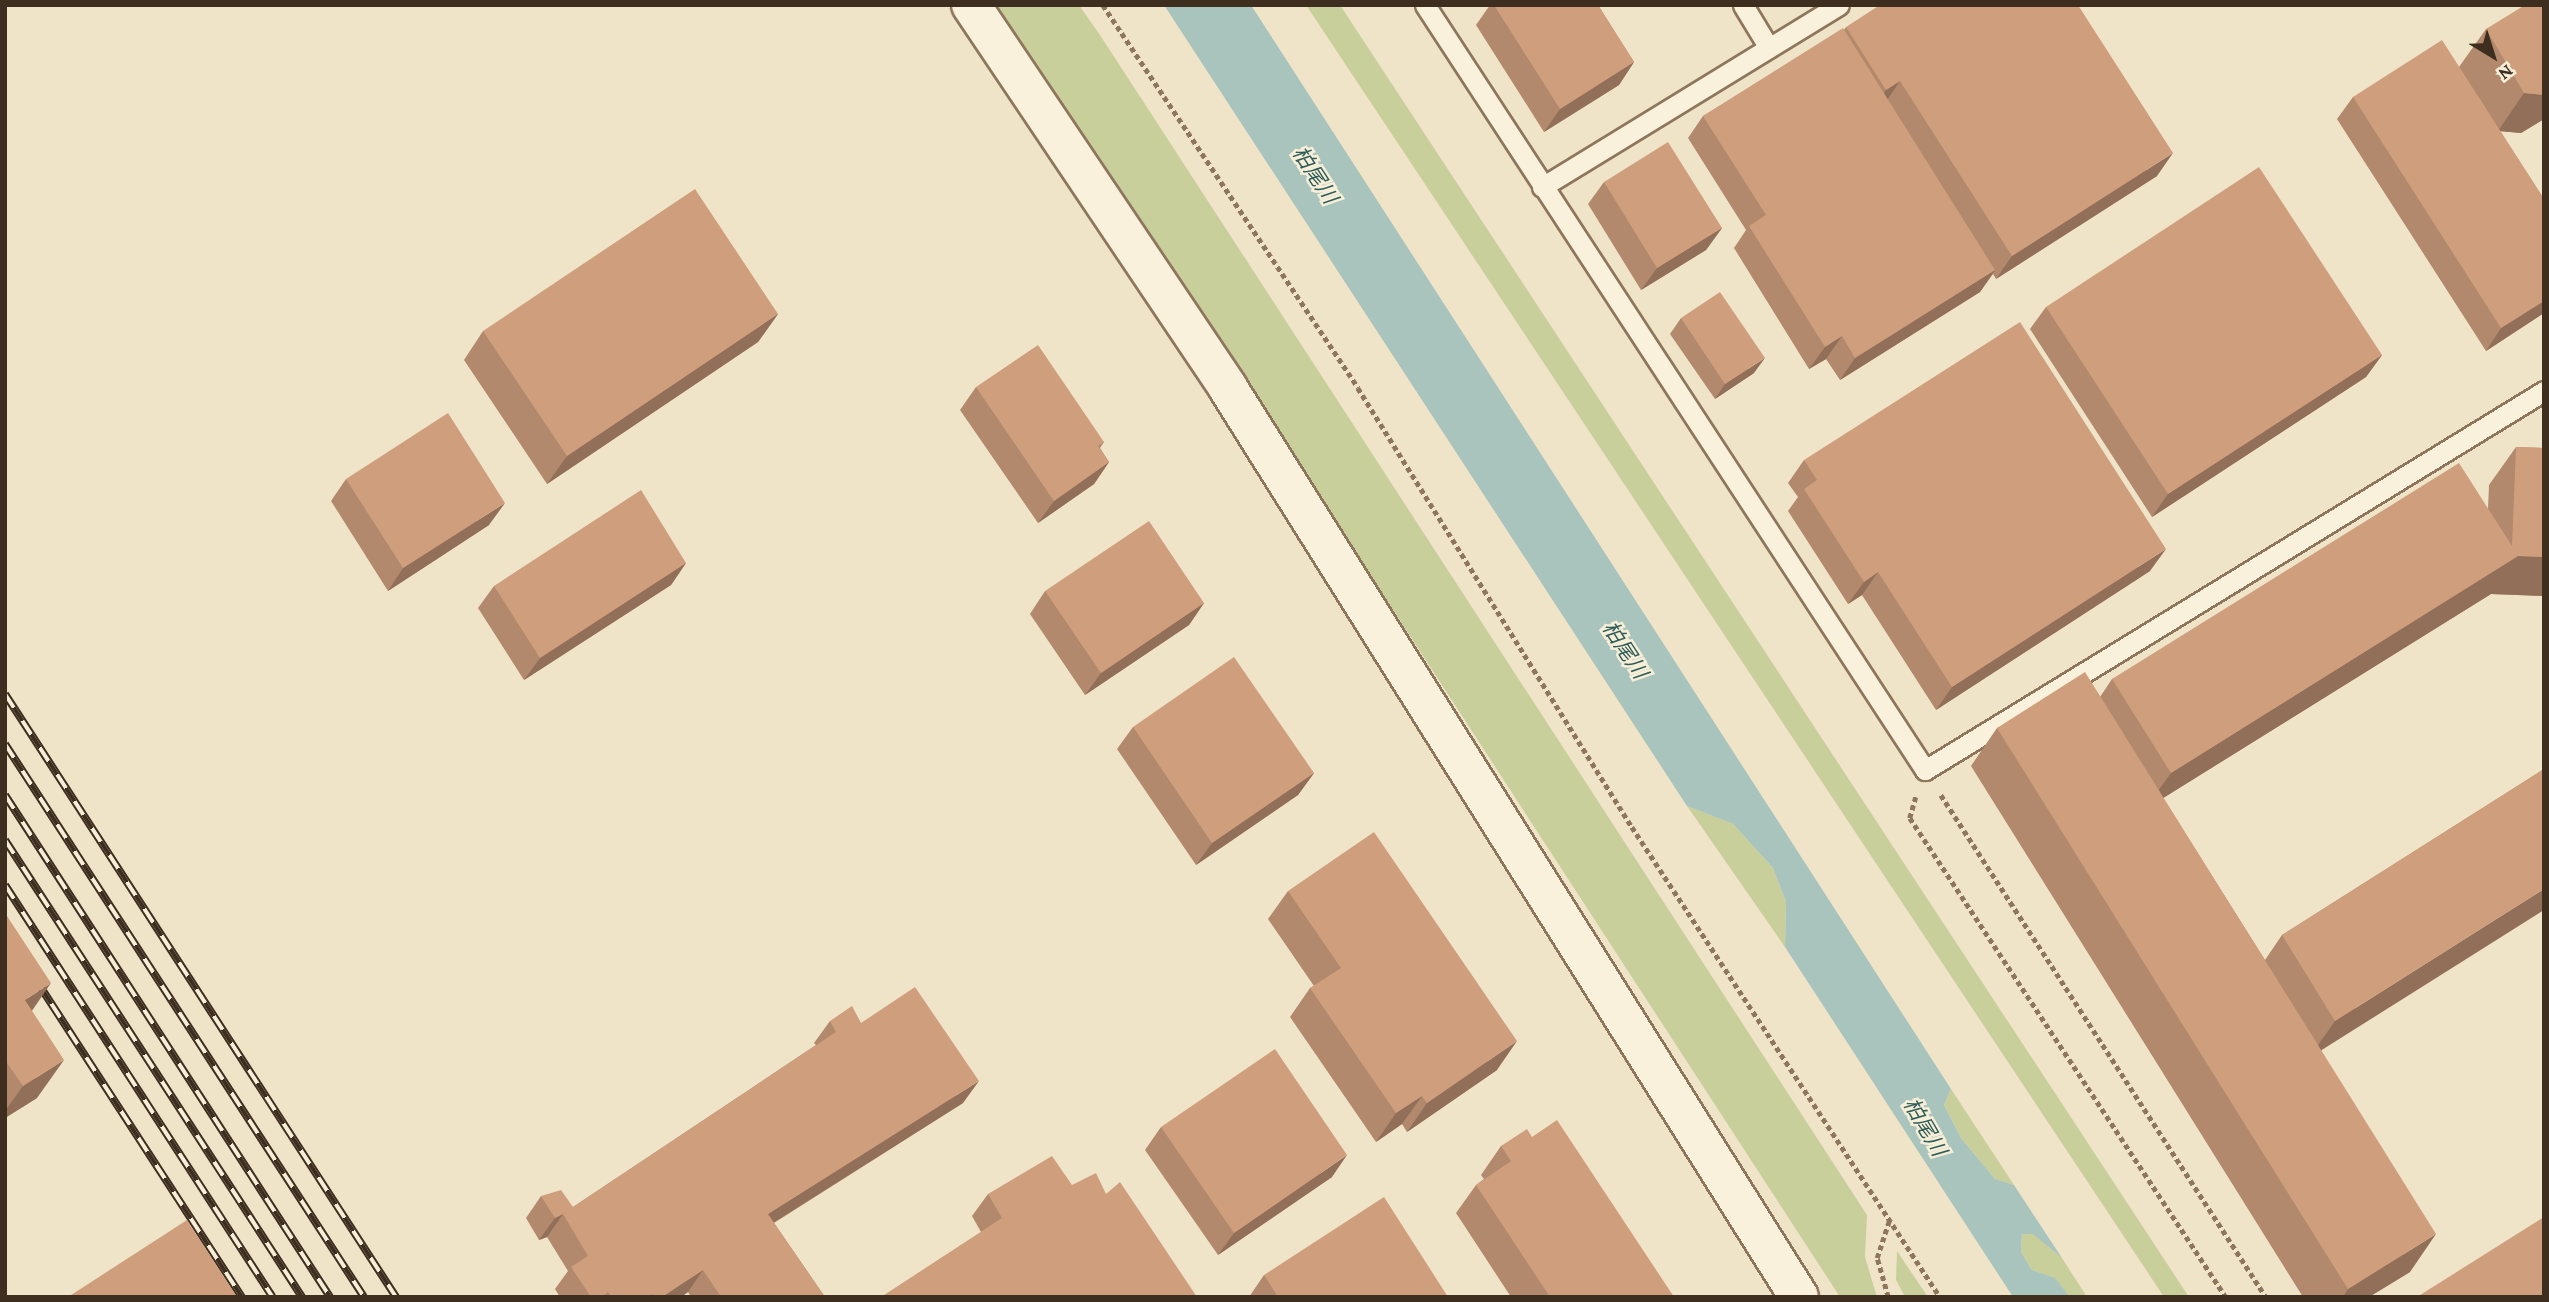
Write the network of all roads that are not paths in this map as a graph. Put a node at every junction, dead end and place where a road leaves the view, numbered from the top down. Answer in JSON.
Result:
{"nodes":[{"id":1,"x":971,"y":5,"type":"edge"},
{"id":2,"x":1425,"y":5,"type":"edge"},
{"id":3,"x":1743,"y":5,"type":"edge"},
{"id":4,"x":1839,"y":5,"type":"edge"},
{"id":5,"x":1769,"y":48,"type":"junction"},
{"id":6,"x":1542,"y":187,"type":"junction"},
{"id":7,"x":2544,"y":391,"type":"edge"},
{"id":8,"x":1799,"y":1297,"type":"edge"}],
"edges":[{"from":1,"to":8,"type":"street"},
{"from":2,"to":6,"type":"lane"},
{"from":3,"to":5,"type":"lane"},
{"from":4,"to":5,"type":"lane"},
{"from":5,"to":6,"type":"lane"},
{"from":6,"to":7,"type":"lane"}]}
